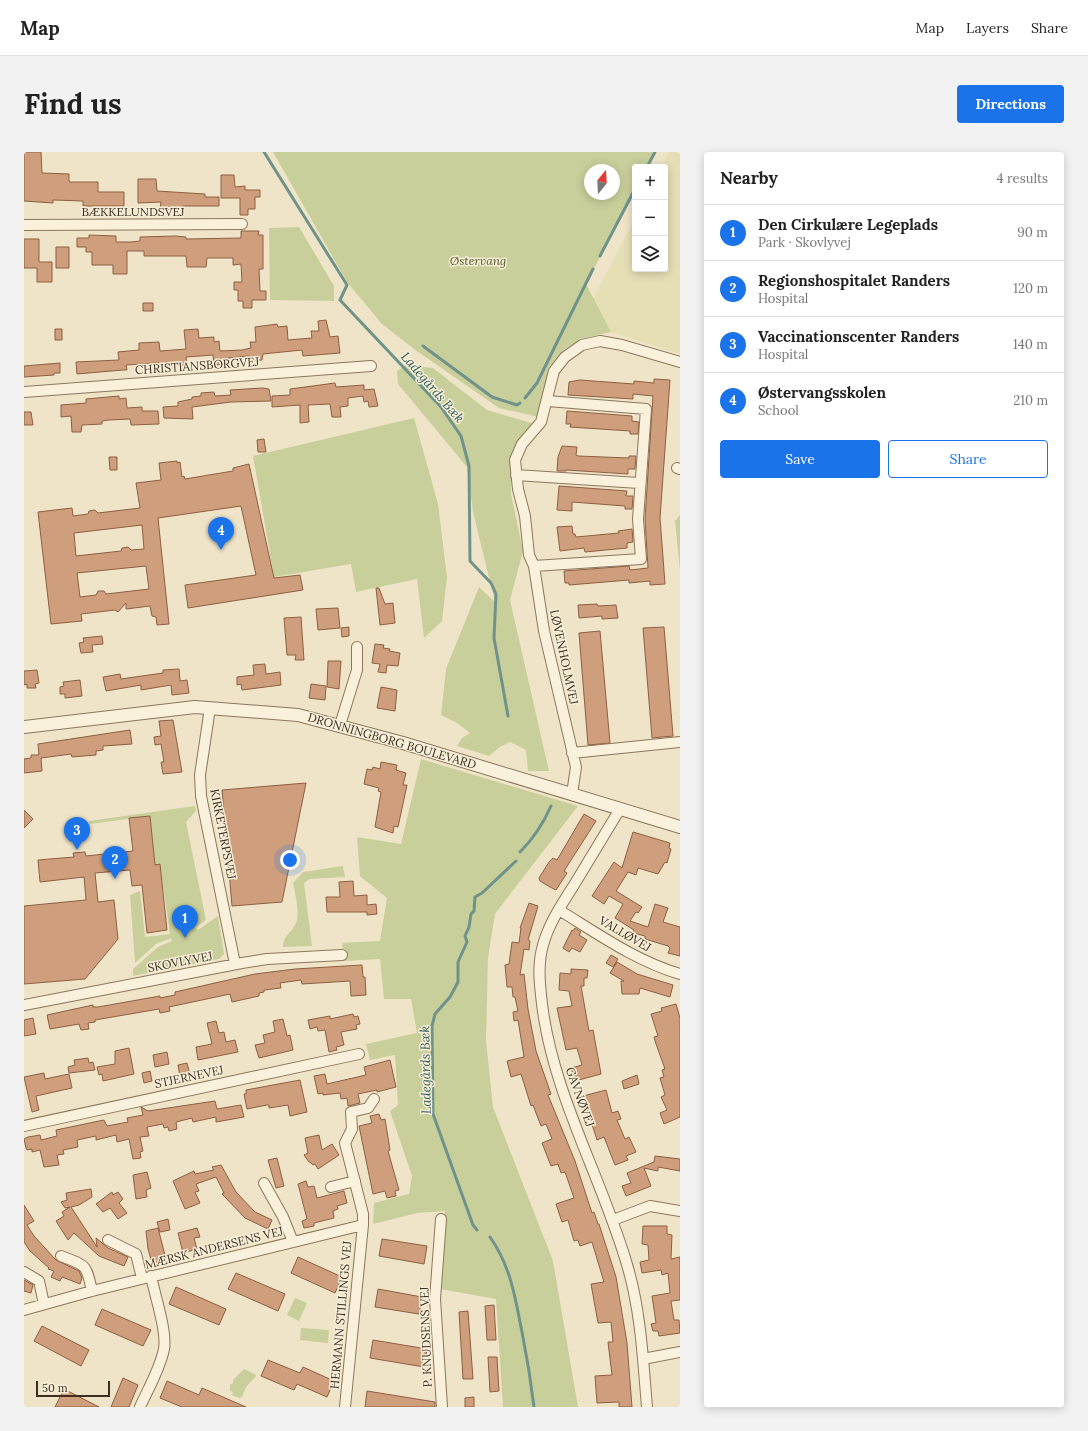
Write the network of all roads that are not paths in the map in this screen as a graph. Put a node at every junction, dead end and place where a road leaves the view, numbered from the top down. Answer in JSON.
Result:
{"nodes":[{"id":1,"x":242,"y":224,"type":"dead end"},
{"id":2,"x":24,"y":225,"type":"edge"},
{"id":3,"x":680,"y":362,"type":"edge"},
{"id":4,"x":372,"y":366,"type":"dead end"},
{"id":5,"x":24,"y":392,"type":"edge"},
{"id":6,"x":548,"y":400,"type":"junction"},
{"id":7,"x":516,"y":474,"type":"junction"},
{"id":8,"x":639,"y":483,"type":"junction"},
{"id":9,"x":534,"y":566,"type":"junction"},
{"id":10,"x":358,"y":647,"type":"dead end"},
{"id":11,"x":210,"y":708,"type":"junction"},
{"id":12,"x":340,"y":725,"type":"junction"},
{"id":13,"x":24,"y":727,"type":"edge"},
{"id":14,"x":680,"y":742,"type":"edge"},
{"id":15,"x":572,"y":753,"type":"junction"},
{"id":16,"x":572,"y":794,"type":"junction"},
{"id":17,"x":620,"y":809,"type":"junction"},
{"id":18,"x":680,"y":827,"type":"edge"},
{"id":19,"x":559,"y":910,"type":"junction"},
{"id":20,"x":342,"y":955,"type":"dead end"},
{"id":21,"x":235,"y":964,"type":"junction"},
{"id":22,"x":680,"y":974,"type":"edge"},
{"id":23,"x":24,"y":1005,"type":"edge"},
{"id":24,"x":359,"y":1054,"type":"dead end"},
{"id":25,"x":374,"y":1099,"type":"dead end"},
{"id":26,"x":24,"y":1126,"type":"edge"},
{"id":27,"x":355,"y":1181,"type":"junction"},
{"id":28,"x":264,"y":1183,"type":"dead end"},
{"id":29,"x":331,"y":1187,"type":"dead end"},
{"id":30,"x":680,"y":1211,"type":"edge"},
{"id":31,"x":441,"y":1219,"type":"dead end"},
{"id":32,"x":614,"y":1220,"type":"junction"},
{"id":33,"x":363,"y":1225,"type":"junction"},
{"id":34,"x":108,"y":1240,"type":"dead end"},
{"id":35,"x":292,"y":1242,"type":"junction"},
{"id":36,"x":61,"y":1256,"type":"dead end"},
{"id":37,"x":24,"y":1272,"type":"edge"},
{"id":38,"x":146,"y":1277,"type":"junction"},
{"id":39,"x":92,"y":1290,"type":"junction"},
{"id":40,"x":44,"y":1304,"type":"junction"},
{"id":41,"x":24,"y":1310,"type":"edge"},
{"id":42,"x":680,"y":1352,"type":"edge"},
{"id":43,"x":643,"y":1359,"type":"junction"},
{"id":44,"x":140,"y":1407,"type":"edge"},
{"id":45,"x":345,"y":1407,"type":"edge"},
{"id":46,"x":442,"y":1407,"type":"edge"},
{"id":47,"x":647,"y":1407,"type":"edge"}],
"edges":[{"from":1,"to":2,"type":"street","name":"BÆKKELUNDSVEJ"},
{"from":3,"to":6,"type":"street","name":"LØVENHOLMVEJ"},
{"from":4,"to":5,"type":"street","name":"CHRISTIANSBORGVEJ"},
{"from":6,"to":7,"type":"street","name":"LØVENHOLMVEJ"},
{"from":6,"to":8,"type":"street"},
{"from":7,"to":8,"type":"street"},
{"from":7,"to":9,"type":"street","name":"LØVENHOLMVEJ"},
{"from":8,"to":9,"type":"street"},
{"from":9,"to":15,"type":"street","name":"LØVENHOLMVEJ"},
{"from":10,"to":12,"type":"street"},
{"from":11,"to":12,"type":"street","name":"DRONNINGBORG BOULEVARD"},
{"from":11,"to":13,"type":"street","name":"DRONNINGBORG BOULEVARD"},
{"from":11,"to":21,"type":"street","name":"KIRKETERPSVEJ"},
{"from":12,"to":16,"type":"street","name":"DRONNINGBORG BOULEVARD"},
{"from":14,"to":15,"type":"street"},
{"from":15,"to":16,"type":"street","name":"LØVENHOLMVEJ"},
{"from":16,"to":17,"type":"street","name":"DRONNINGBORG BOULEVARD"},
{"from":17,"to":18,"type":"street","name":"DRONNINGBORG BOULEVARD"},
{"from":17,"to":19,"type":"street","name":"GAVNØVEJ"},
{"from":19,"to":22,"type":"street","name":"VALLØVEJ"},
{"from":19,"to":32,"type":"street","name":"GAVNØVEJ"},
{"from":20,"to":21,"type":"street","name":"SKOVLYVEJ"},
{"from":21,"to":23,"type":"street","name":"SKOVLYVEJ"},
{"from":24,"to":26,"type":"street","name":"STJERNEVEJ"},
{"from":25,"to":27,"type":"street"},
{"from":27,"to":29,"type":"street"},
{"from":27,"to":33,"type":"street"},
{"from":28,"to":35,"type":"street","name":"MÆRSK ANDERSENS VEJ"},
{"from":30,"to":32,"type":"street"},
{"from":31,"to":46,"type":"street","name":"P. KNUDSENS VEJ"},
{"from":32,"to":43,"type":"street","name":"GAVNØVEJ"},
{"from":33,"to":35,"type":"street","name":"MÆRSK ANDERSENS VEJ"},
{"from":33,"to":45,"type":"street","name":"HERMANN STILLINGS VEJ"},
{"from":34,"to":38,"type":"street","name":"MÆRSK ANDERSENS VEJ"},
{"from":35,"to":38,"type":"street","name":"MÆRSK ANDERSENS VEJ"},
{"from":36,"to":39,"type":"street"},
{"from":37,"to":40,"type":"street"},
{"from":38,"to":39,"type":"street","name":"MÆRSK ANDERSENS VEJ"},
{"from":38,"to":44,"type":"street"},
{"from":39,"to":40,"type":"street","name":"MÆRSK ANDERSENS VEJ"},
{"from":40,"to":41,"type":"street","name":"MÆRSK ANDERSENS VEJ"},
{"from":42,"to":43,"type":"street"},
{"from":43,"to":47,"type":"street","name":"GAVNØVEJ"}]}
